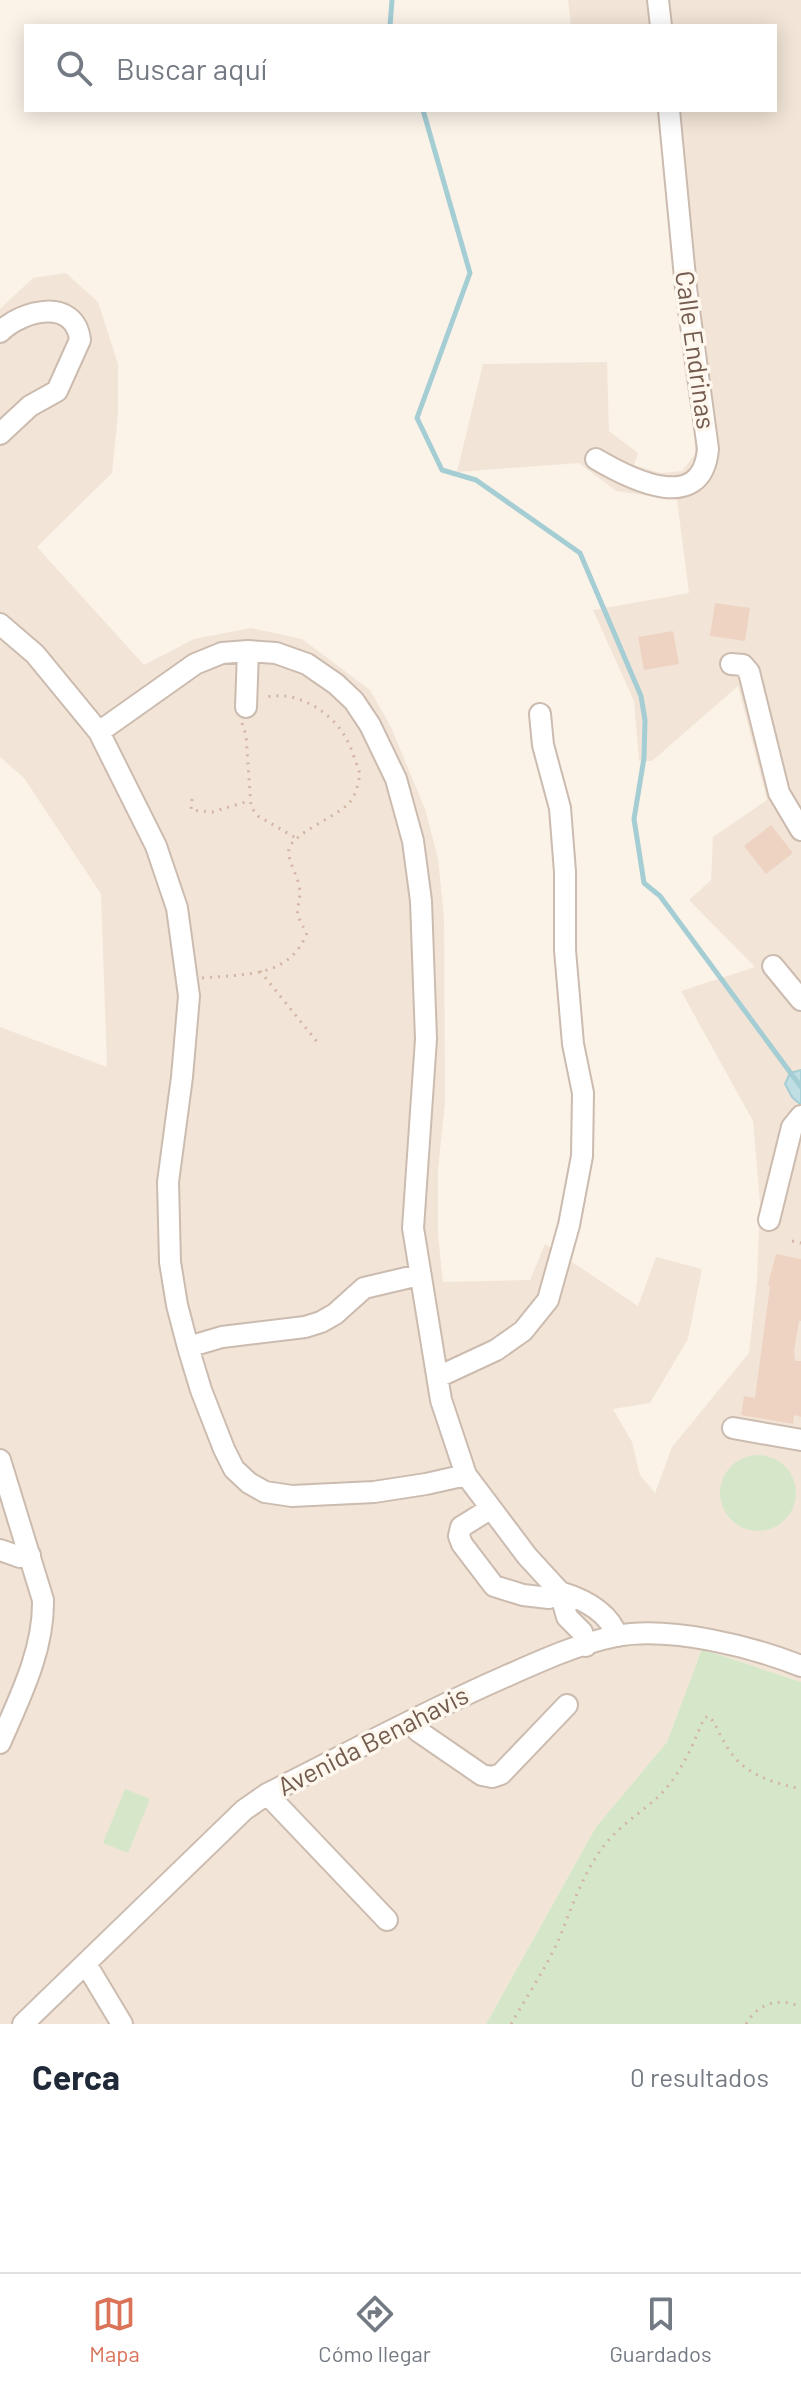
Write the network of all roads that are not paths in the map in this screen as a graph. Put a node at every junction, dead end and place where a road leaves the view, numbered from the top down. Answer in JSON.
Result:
{"nodes":[{"id":1,"x":658,"y":0,"type":"edge"},
{"id":2,"x":661,"y":24,"type":"edge"},
{"id":3,"x":669,"y":112,"type":"edge"},
{"id":4,"x":0,"y":332,"type":"edge"},
{"id":5,"x":0,"y":434,"type":"edge"},
{"id":6,"x":596,"y":459,"type":"dead end"},
{"id":7,"x":0,"y":624,"type":"edge"},
{"id":8,"x":248,"y":651,"type":"junction"},
{"id":9,"x":731,"y":664,"type":"dead end"},
{"id":10,"x":241,"y":711,"type":"road end"},
{"id":11,"x":540,"y":714,"type":"dead end"},
{"id":12,"x":99,"y":732,"type":"junction"},
{"id":13,"x":801,"y":830,"type":"edge"},
{"id":14,"x":773,"y":966,"type":"dead end"},
{"id":15,"x":801,"y":1000,"type":"edge"},
{"id":16,"x":801,"y":1116,"type":"edge"},
{"id":17,"x":769,"y":1220,"type":"dead end"},
{"id":18,"x":419,"y":1275,"type":"junction"},
{"id":19,"x":188,"y":1347,"type":"junction"},
{"id":20,"x":438,"y":1377,"type":"junction"},
{"id":21,"x":733,"y":1428,"type":"dead end"},
{"id":22,"x":801,"y":1440,"type":"edge"},
{"id":23,"x":0,"y":1460,"type":"edge"},
{"id":24,"x":466,"y":1475,"type":"junction"},
{"id":25,"x":490,"y":1509,"type":"junction"},
{"id":26,"x":0,"y":1550,"type":"edge"},
{"id":27,"x":30,"y":1555,"type":"junction"},
{"id":28,"x":560,"y":1592,"type":"junction"},
{"id":29,"x":617,"y":1636,"type":"junction"},
{"id":30,"x":586,"y":1646,"type":"junction"},
{"id":31,"x":801,"y":1666,"type":"edge"},
{"id":32,"x":567,"y":1705,"type":"dead end"},
{"id":33,"x":410,"y":1722,"type":"junction"},
{"id":34,"x":0,"y":1743,"type":"edge"},
{"id":35,"x":267,"y":1794,"type":"junction"},
{"id":36,"x":387,"y":1920,"type":"dead end"},
{"id":37,"x":86,"y":1964,"type":"junction"},
{"id":38,"x":23,"y":2024,"type":"edge"},
{"id":39,"x":122,"y":2024,"type":"edge"}],
"edges":[{"from":1,"to":2,"type":"street"},
{"from":3,"to":6,"type":"street","name":"Calle Endrinas"},
{"from":4,"to":5,"type":"street"},
{"from":7,"to":12,"type":"street"},
{"from":8,"to":10,"type":"street"},
{"from":8,"to":12,"type":"street"},
{"from":8,"to":18,"type":"street"},
{"from":9,"to":13,"type":"street"},
{"from":11,"to":20,"type":"street"},
{"from":12,"to":19,"type":"street"},
{"from":14,"to":15,"type":"street"},
{"from":16,"to":17,"type":"street"},
{"from":18,"to":19,"type":"street"},
{"from":18,"to":20,"type":"street"},
{"from":19,"to":24,"type":"street"},
{"from":20,"to":24,"type":"street"},
{"from":21,"to":22,"type":"street"},
{"from":23,"to":27,"type":"street"},
{"from":24,"to":25,"type":"street"},
{"from":25,"to":28,"type":"street"},
{"from":25,"to":28,"type":"street"},
{"from":26,"to":27,"type":"street"},
{"from":27,"to":34,"type":"street"},
{"from":28,"to":29,"type":"street"},
{"from":28,"to":30,"type":"street"},
{"from":29,"to":30,"type":"street","name":"Avenida Benahavis"},
{"from":29,"to":31,"type":"street","name":"Avenida Benahavis"},
{"from":30,"to":33,"type":"street","name":"Avenida Benahavis"},
{"from":32,"to":33,"type":"street"},
{"from":33,"to":35,"type":"street","name":"Avenida Benahavis"},
{"from":35,"to":36,"type":"street"},
{"from":35,"to":37,"type":"street","name":"Avenida Benahavis"},
{"from":37,"to":38,"type":"street","name":"Avenida Benahavis"},
{"from":37,"to":39,"type":"street"}]}
